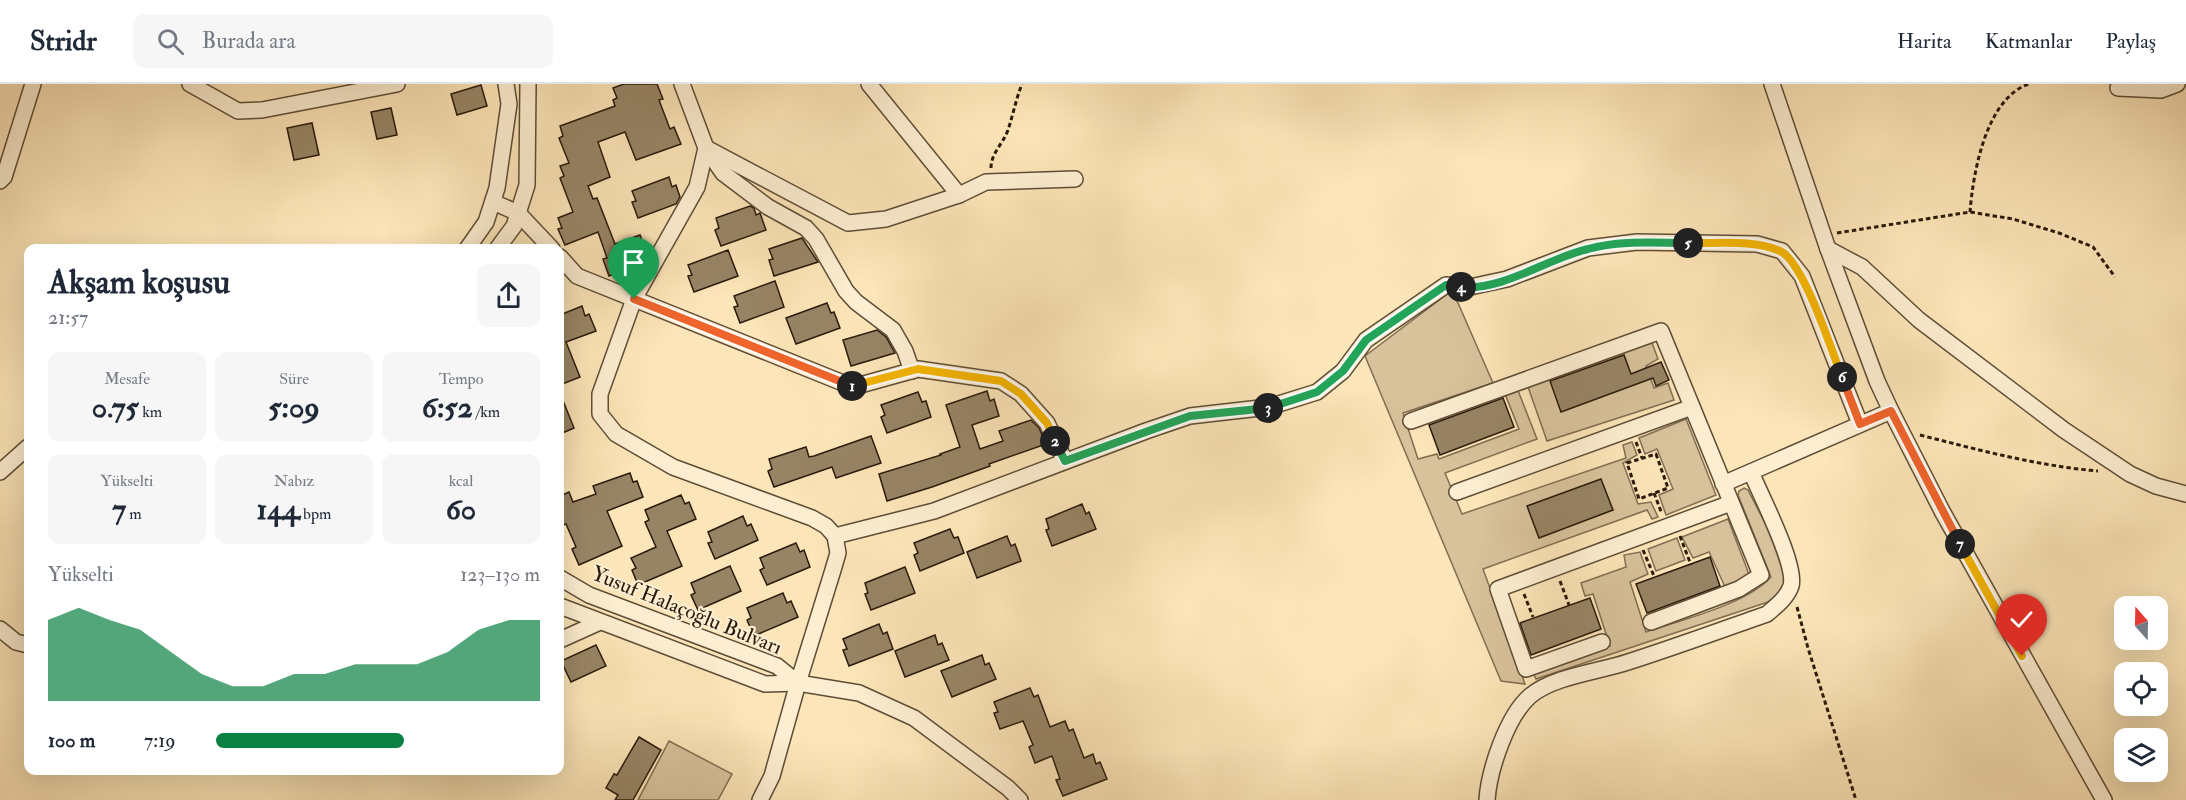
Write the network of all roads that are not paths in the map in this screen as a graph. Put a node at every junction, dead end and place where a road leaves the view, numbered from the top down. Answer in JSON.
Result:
{"nodes":[{"id":1,"x":33,"y":84,"type":"edge"},
{"id":2,"x":190,"y":84,"type":"edge"},
{"id":3,"x":396,"y":84,"type":"edge"},
{"id":4,"x":506,"y":84,"type":"edge"},
{"id":5,"x":528,"y":84,"type":"edge"},
{"id":6,"x":682,"y":84,"type":"edge"},
{"id":7,"x":869,"y":84,"type":"edge"},
{"id":8,"x":1772,"y":84,"type":"edge"},
{"id":9,"x":2177,"y":84,"type":"edge"},
{"id":10,"x":2118,"y":88,"type":"dead end"},
{"id":11,"x":706,"y":148,"type":"junction"},
{"id":12,"x":1075,"y":179,"type":"dead end"},
{"id":13,"x":0,"y":181,"type":"edge"},
{"id":14,"x":959,"y":195,"type":"junction"},
{"id":15,"x":493,"y":201,"type":"junction"},
{"id":16,"x":518,"y":213,"type":"junction"},
{"id":17,"x":1826,"y":242,"type":"junction"},
{"id":18,"x":470,"y":244,"type":"edge"},
{"id":19,"x":501,"y":244,"type":"edge"},
{"id":20,"x":547,"y":244,"type":"edge"},
{"id":21,"x":564,"y":262,"type":"edge"},
{"id":22,"x":634,"y":299,"type":"junction"},
{"id":23,"x":912,"y":371,"type":"junction"},
{"id":24,"x":1692,"y":407,"type":"junction"},
{"id":25,"x":1891,"y":411,"type":"junction"},
{"id":26,"x":1411,"y":422,"type":"dead end"},
{"id":27,"x":1860,"y":424,"type":"junction"},
{"id":28,"x":24,"y":451,"type":"edge"},
{"id":29,"x":1065,"y":461,"type":"junction"},
{"id":30,"x":0,"y":472,"type":"edge"},
{"id":31,"x":1751,"y":472,"type":"junction"},
{"id":32,"x":1723,"y":484,"type":"junction"},
{"id":33,"x":1456,"y":492,"type":"dead end"},
{"id":34,"x":2186,"y":494,"type":"edge"},
{"id":35,"x":1731,"y":503,"type":"junction"},
{"id":36,"x":835,"y":536,"type":"junction"},
{"id":37,"x":564,"y":580,"type":"edge"},
{"id":38,"x":564,"y":608,"type":"edge"},
{"id":39,"x":600,"y":621,"type":"junction"},
{"id":40,"x":1651,"y":622,"type":"dead end"},
{"id":41,"x":0,"y":629,"type":"edge"},
{"id":42,"x":564,"y":638,"type":"edge"},
{"id":43,"x":1602,"y":642,"type":"dead end"},
{"id":44,"x":24,"y":644,"type":"edge"},
{"id":45,"x":798,"y":682,"type":"junction"},
{"id":46,"x":760,"y":800,"type":"edge"},
{"id":47,"x":1020,"y":800,"type":"edge"},
{"id":48,"x":1487,"y":800,"type":"edge"},
{"id":49,"x":2104,"y":800,"type":"edge"}],
"edges":[{"from":1,"to":13,"type":"street"},
{"from":2,"to":3,"type":"street"},
{"from":4,"to":15,"type":"street"},
{"from":5,"to":16,"type":"street"},
{"from":6,"to":11,"type":"street"},
{"from":7,"to":14,"type":"street"},
{"from":8,"to":17,"type":"street"},
{"from":9,"to":10,"type":"street"},
{"from":11,"to":14,"type":"street"},
{"from":11,"to":22,"type":"street"},
{"from":11,"to":23,"type":"street"},
{"from":12,"to":14,"type":"street"},
{"from":15,"to":16,"type":"street"},
{"from":15,"to":18,"type":"street"},
{"from":16,"to":19,"type":"street"},
{"from":16,"to":20,"type":"street"},
{"from":17,"to":25,"type":"street"},
{"from":17,"to":34,"type":"street"},
{"from":21,"to":22,"type":"street"},
{"from":22,"to":23,"type":"street"},
{"from":22,"to":36,"type":"street"},
{"from":23,"to":29,"type":"street"},
{"from":24,"to":26,"type":"street"},
{"from":24,"to":32,"type":"street"},
{"from":24,"to":33,"type":"street"},
{"from":25,"to":27,"type":"street"},
{"from":25,"to":49,"type":"street"},
{"from":27,"to":29,"type":"street"},
{"from":27,"to":31,"type":"street"},
{"from":28,"to":30,"type":"street"},
{"from":29,"to":36,"type":"street"},
{"from":31,"to":32,"type":"street"},
{"from":31,"to":48,"type":"street"},
{"from":32,"to":35,"type":"street"},
{"from":35,"to":40,"type":"street"},
{"from":35,"to":43,"type":"street"},
{"from":36,"to":45,"type":"street"},
{"from":37,"to":45,"type":"street","name":"Yusuf Halaçoğlu Bulvarı"},
{"from":38,"to":39,"type":"street","name":"Yusuf Halaçoğlu Bulvarı"},
{"from":39,"to":42,"type":"street"},
{"from":39,"to":45,"type":"street","name":"Yusuf Halaçoğlu Bulvarı"},
{"from":41,"to":44,"type":"street"},
{"from":45,"to":46,"type":"street"},
{"from":45,"to":47,"type":"street","name":"Yusuf Halaçoğlu Bulvarı"}]}
